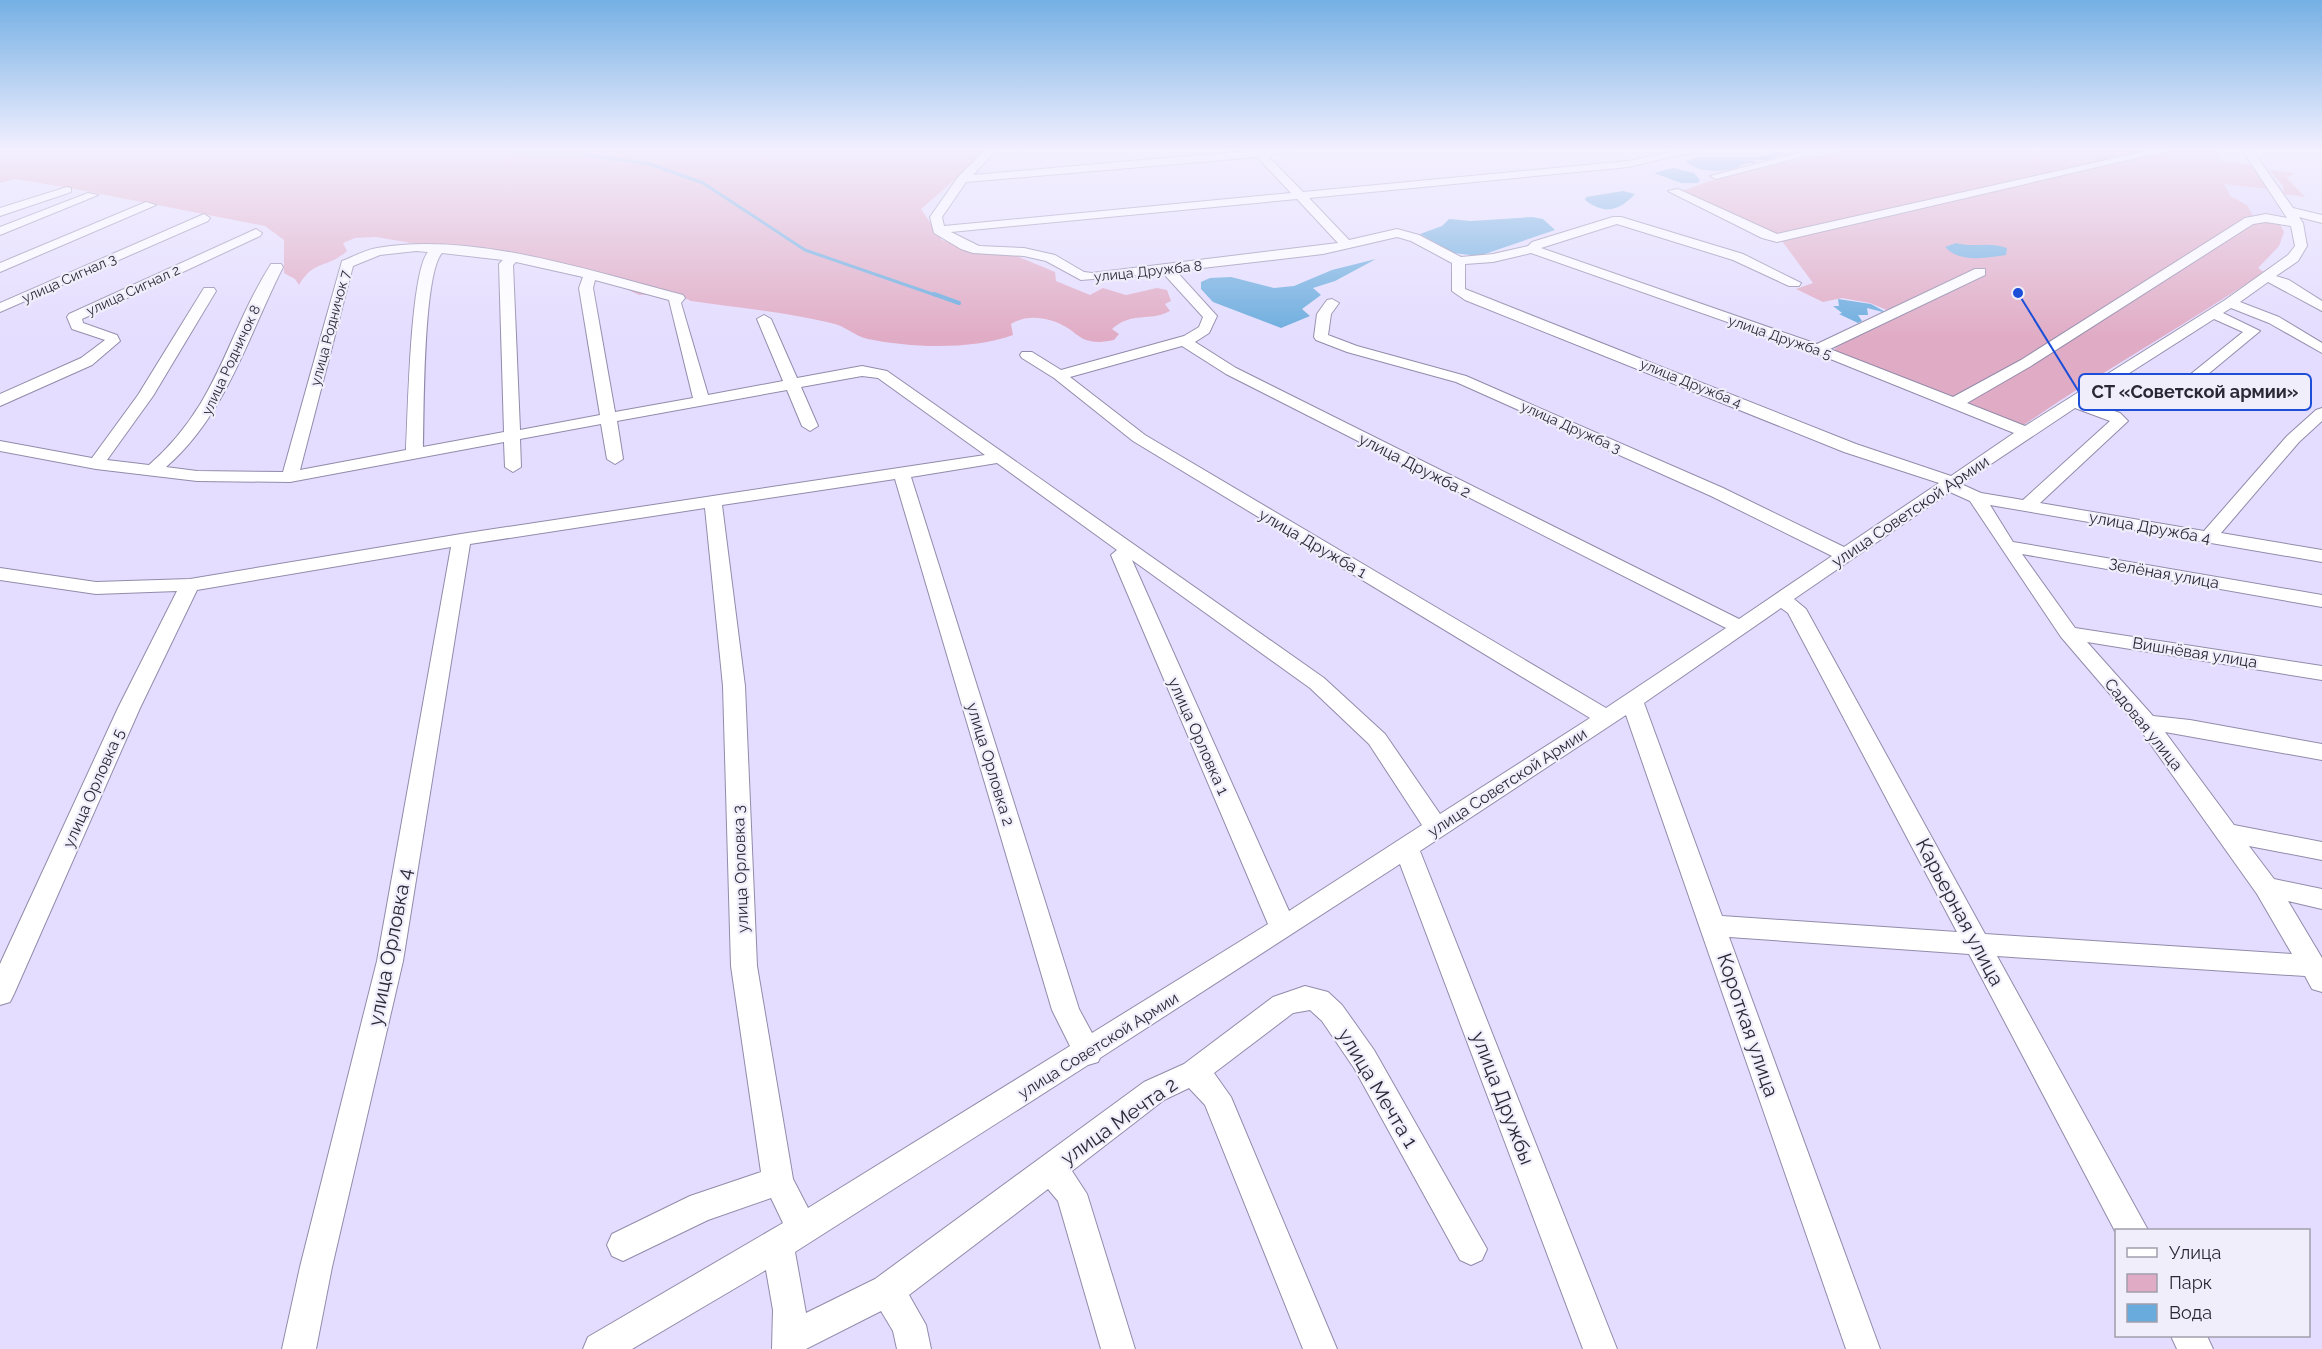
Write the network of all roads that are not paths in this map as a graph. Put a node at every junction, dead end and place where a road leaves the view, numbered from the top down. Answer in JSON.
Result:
{"nodes":[{"id":1,"x":44,"y":214,"type":"edge"},
{"id":2,"x":129,"y":214,"type":"edge"},
{"id":3,"x":938,"y":214,"type":"edge"},
{"id":4,"x":1104,"y":214,"type":"edge"},
{"id":5,"x":1317,"y":214,"type":"edge"},
{"id":6,"x":1726,"y":214,"type":"edge"},
{"id":7,"x":1883,"y":214,"type":"edge"},
{"id":8,"x":2291,"y":214,"type":"edge"},
{"id":9,"x":2293,"y":217,"type":"junction"},
{"id":10,"x":204,"y":218,"type":"dead end"},
{"id":11,"x":2322,"y":219,"type":"edge"},
{"id":12,"x":939,"y":230,"type":"junction"},
{"id":13,"x":0,"y":231,"type":"edge"},
{"id":14,"x":256,"y":233,"type":"dead end"},
{"id":15,"x":1347,"y":245,"type":"junction"},
{"id":16,"x":440,"y":247,"type":"junction"},
{"id":17,"x":1532,"y":249,"type":"junction"},
{"id":18,"x":515,"y":257,"type":"junction"},
{"id":19,"x":1459,"y":261,"type":"junction"},
{"id":20,"x":276,"y":267,"type":"dead end"},
{"id":21,"x":0,"y":268,"type":"edge"},
{"id":22,"x":1168,"y":270,"type":"junction"},
{"id":23,"x":1980,"y":273,"type":"dead end"},
{"id":24,"x":590,"y":275,"type":"junction"},
{"id":25,"x":2266,"y":277,"type":"junction"},
{"id":26,"x":1794,"y":283,"type":"dead end"},
{"id":27,"x":209,"y":291,"type":"dead end"},
{"id":28,"x":1332,"y":303,"type":"dead end"},
{"id":29,"x":2322,"y":307,"type":"edge"},
{"id":30,"x":0,"y":308,"type":"edge"},
{"id":31,"x":2222,"y":308,"type":"junction"},
{"id":32,"x":764,"y":319,"type":"dead end"},
{"id":33,"x":1184,"y":341,"type":"junction"},
{"id":34,"x":1818,"y":349,"type":"junction"},
{"id":35,"x":2322,"y":349,"type":"edge"},
{"id":36,"x":1027,"y":355,"type":"dead end"},
{"id":37,"x":1059,"y":375,"type":"junction"},
{"id":38,"x":2107,"y":381,"type":"junction"},
{"id":39,"x":792,"y":384,"type":"junction"},
{"id":40,"x":702,"y":400,"type":"junction"},
{"id":41,"x":0,"y":401,"type":"edge"},
{"id":42,"x":2072,"y":402,"type":"junction"},
{"id":43,"x":1955,"y":403,"type":"junction"},
{"id":44,"x":2322,"y":413,"type":"edge"},
{"id":45,"x":610,"y":417,"type":"junction"},
{"id":46,"x":810,"y":426,"type":"dead end"},
{"id":47,"x":2026,"y":432,"type":"junction"},
{"id":48,"x":513,"y":435,"type":"junction"},
{"id":49,"x":0,"y":446,"type":"edge"},
{"id":50,"x":414,"y":454,"type":"junction"},
{"id":51,"x":999,"y":458,"type":"junction"},
{"id":52,"x":615,"y":459,"type":"dead end"},
{"id":53,"x":96,"y":464,"type":"junction"},
{"id":54,"x":513,"y":467,"type":"dead end"},
{"id":55,"x":152,"y":471,"type":"junction"},
{"id":56,"x":901,"y":472,"type":"junction"},
{"id":57,"x":290,"y":477,"type":"junction"},
{"id":58,"x":1950,"y":484,"type":"junction"},
{"id":59,"x":1977,"y":498,"type":"junction"},
{"id":60,"x":713,"y":501,"type":"junction"},
{"id":61,"x":2027,"y":506,"type":"junction"},
{"id":62,"x":2208,"y":537,"type":"junction"},
{"id":63,"x":461,"y":540,"type":"junction"},
{"id":64,"x":2007,"y":546,"type":"junction"},
{"id":65,"x":1131,"y":550,"type":"junction"},
{"id":66,"x":1845,"y":555,"type":"junction"},
{"id":67,"x":2322,"y":555,"type":"edge"},
{"id":68,"x":0,"y":574,"type":"edge"},
{"id":69,"x":190,"y":585,"type":"junction"},
{"id":70,"x":1781,"y":599,"type":"junction"},
{"id":71,"x":2322,"y":601,"type":"edge"},
{"id":72,"x":1740,"y":627,"type":"junction"},
{"id":73,"x":2068,"y":633,"type":"junction"},
{"id":74,"x":2322,"y":673,"type":"edge"},
{"id":75,"x":1632,"y":701,"type":"junction"},
{"id":76,"x":1607,"y":718,"type":"junction"},
{"id":77,"x":2147,"y":723,"type":"junction"},
{"id":78,"x":2322,"y":752,"type":"edge"},
{"id":79,"x":1436,"y":827,"type":"junction"},
{"id":80,"x":2226,"y":832,"type":"junction"},
{"id":81,"x":1406,"y":847,"type":"junction"},
{"id":82,"x":2322,"y":851,"type":"edge"},
{"id":83,"x":2266,"y":887,"type":"junction"},
{"id":84,"x":2322,"y":899,"type":"edge"},
{"id":85,"x":1713,"y":926,"type":"junction"},
{"id":86,"x":1283,"y":928,"type":"junction"},
{"id":87,"x":1977,"y":943,"type":"junction"},
{"id":88,"x":2317,"y":974,"type":"edge"},
{"id":89,"x":0,"y":994,"type":"edge"},
{"id":90,"x":1088,"y":1053,"type":"junction"},
{"id":91,"x":1192,"y":1074,"type":"junction"},
{"id":92,"x":1051,"y":1168,"type":"junction"},
{"id":93,"x":777,"y":1181,"type":"junction"},
{"id":94,"x":2131,"y":1229,"type":"edge"},
{"id":95,"x":789,"y":1237,"type":"junction"},
{"id":96,"x":622,"y":1245,"type":"dead end"},
{"id":97,"x":1471,"y":1249,"type":"dead end"},
{"id":98,"x":887,"y":1291,"type":"junction"},
{"id":99,"x":790,"y":1343,"type":"edge"},
{"id":100,"x":299,"y":1349,"type":"edge"},
{"id":101,"x":600,"y":1349,"type":"edge"},
{"id":102,"x":914,"y":1349,"type":"edge"},
{"id":103,"x":1118,"y":1349,"type":"edge"},
{"id":104,"x":1320,"y":1349,"type":"edge"},
{"id":105,"x":1600,"y":1349,"type":"edge"},
{"id":106,"x":1863,"y":1349,"type":"edge"}],
"edges":[{"from":1,"to":13,"type":"street"},
{"from":2,"to":21,"type":"street"},
{"from":3,"to":12,"type":"street"},
{"from":4,"to":12,"type":"street"},
{"from":5,"to":15,"type":"street"},
{"from":6,"to":7,"type":"street"},
{"from":8,"to":9,"type":"street"},
{"from":9,"to":11,"type":"street"},
{"from":9,"to":25,"type":"street","name":"улица Советской Армии"},
{"from":9,"to":43,"type":"street"},
{"from":10,"to":30,"type":"street","name":"улица Сигнал 3"},
{"from":12,"to":22,"type":"street","name":"улица Дружба 8"},
{"from":14,"to":41,"type":"street","name":"улица Сигнал 2"},
{"from":15,"to":19,"type":"street","name":"улица Дружба 8"},
{"from":15,"to":22,"type":"street","name":"улица Дружба 8"},
{"from":16,"to":18,"type":"street","name":"улица Родничок 7"},
{"from":16,"to":50,"type":"street"},
{"from":16,"to":57,"type":"street","name":"улица Родничок 7"},
{"from":17,"to":19,"type":"street"},
{"from":17,"to":26,"type":"street"},
{"from":17,"to":34,"type":"street","name":"улица Дружба 5"},
{"from":18,"to":24,"type":"street","name":"улица Родничок 7"},
{"from":18,"to":48,"type":"street"},
{"from":19,"to":58,"type":"street","name":"улица Дружба 4"},
{"from":20,"to":55,"type":"street","name":"улица Родничок 8"},
{"from":22,"to":33,"type":"street"},
{"from":23,"to":34,"type":"street"},
{"from":24,"to":40,"type":"street","name":"улица Родничок 7"},
{"from":24,"to":45,"type":"street"},
{"from":25,"to":29,"type":"street"},
{"from":25,"to":31,"type":"street","name":"улица Советской Армии"},
{"from":27,"to":53,"type":"street"},
{"from":28,"to":66,"type":"street","name":"улица Дружба 3"},
{"from":31,"to":35,"type":"street"},
{"from":31,"to":38,"type":"street","name":"улица Советской Армии"},
{"from":31,"to":38,"type":"street"},
{"from":32,"to":39,"type":"street"},
{"from":33,"to":37,"type":"street"},
{"from":33,"to":72,"type":"street","name":"улица Дружба 2"},
{"from":34,"to":43,"type":"street","name":"улица Дружба 5"},
{"from":36,"to":37,"type":"street","name":"улица Дружба 1"},
{"from":37,"to":76,"type":"street","name":"улица Дружба 1"},
{"from":38,"to":42,"type":"street","name":"улица Советской Армии"},
{"from":39,"to":40,"type":"street"},
{"from":39,"to":46,"type":"street"},
{"from":39,"to":51,"type":"street"},
{"from":40,"to":45,"type":"street"},
{"from":42,"to":47,"type":"street","name":"улица Советской Армии"},
{"from":42,"to":61,"type":"street"},
{"from":43,"to":47,"type":"street","name":"улица Дружба 5"},
{"from":44,"to":62,"type":"street"},
{"from":45,"to":48,"type":"street"},
{"from":45,"to":52,"type":"street"},
{"from":47,"to":58,"type":"street","name":"улица Советской Армии"},
{"from":48,"to":50,"type":"street"},
{"from":48,"to":54,"type":"street"},
{"from":49,"to":53,"type":"street"},
{"from":50,"to":57,"type":"street"},
{"from":51,"to":56,"type":"street"},
{"from":51,"to":65,"type":"street"},
{"from":53,"to":55,"type":"street"},
{"from":55,"to":57,"type":"street"},
{"from":56,"to":60,"type":"street"},
{"from":56,"to":90,"type":"street","name":"улица Орловка 2"},
{"from":58,"to":59,"type":"street"},
{"from":58,"to":66,"type":"street","name":"улица Советской Армии"},
{"from":59,"to":61,"type":"street","name":"улица Дружба 4"},
{"from":59,"to":64,"type":"street","name":"Садовая улица"},
{"from":60,"to":63,"type":"street"},
{"from":60,"to":93,"type":"street","name":"улица Орловка 3"},
{"from":61,"to":62,"type":"street","name":"улица Дружба 4"},
{"from":62,"to":67,"type":"street","name":"улица Дружба 4"},
{"from":63,"to":69,"type":"street"},
{"from":63,"to":100,"type":"street","name":"улица Орловка 4"},
{"from":64,"to":71,"type":"street","name":"Зелёная улица"},
{"from":64,"to":73,"type":"street","name":"Садовая улица"},
{"from":65,"to":79,"type":"street"},
{"from":65,"to":86,"type":"street","name":"улица Орловка 1"},
{"from":66,"to":70,"type":"street","name":"улица Советской Армии"},
{"from":68,"to":69,"type":"street"},
{"from":69,"to":89,"type":"street","name":"улица Орловка 5"},
{"from":70,"to":72,"type":"street","name":"улица Советской Армии"},
{"from":70,"to":87,"type":"street","name":"Карьерная улица"},
{"from":72,"to":75,"type":"street","name":"улица Советской Армии"},
{"from":73,"to":74,"type":"street","name":"Вишнёвая улица"},
{"from":73,"to":77,"type":"street","name":"Садовая улица"},
{"from":75,"to":76,"type":"street","name":"улица Советской Армии"},
{"from":75,"to":85,"type":"street","name":"Короткая улица"},
{"from":76,"to":79,"type":"street","name":"улица Советской Армии"},
{"from":77,"to":78,"type":"street"},
{"from":77,"to":80,"type":"street","name":"Садовая улица"},
{"from":79,"to":81,"type":"street","name":"улица Советской Армии"},
{"from":80,"to":82,"type":"street"},
{"from":80,"to":83,"type":"street","name":"Садовая улица"},
{"from":81,"to":86,"type":"street","name":"улица Советской Армии"},
{"from":81,"to":105,"type":"street","name":"улица Дружбы"},
{"from":83,"to":84,"type":"street"},
{"from":83,"to":88,"type":"street","name":"Садовая улица"},
{"from":85,"to":87,"type":"street"},
{"from":85,"to":106,"type":"street","name":"Короткая улица"},
{"from":86,"to":90,"type":"street","name":"улица Советской Армии"},
{"from":87,"to":88,"type":"street"},
{"from":87,"to":94,"type":"street","name":"Карьерная улица"},
{"from":90,"to":95,"type":"street","name":"улица Советской Армии"},
{"from":91,"to":92,"type":"street","name":"улица Мечта 2"},
{"from":91,"to":97,"type":"street","name":"улица Мечта 1"},
{"from":91,"to":104,"type":"street","name":"улица Мечта 2"},
{"from":92,"to":98,"type":"street","name":"улица Мечта 2"},
{"from":92,"to":103,"type":"street"},
{"from":93,"to":95,"type":"street","name":"улица Орловка 3"},
{"from":93,"to":96,"type":"street"},
{"from":95,"to":99,"type":"street","name":"улица Орловка 3"},
{"from":95,"to":101,"type":"street","name":"улица Советской Армии"},
{"from":98,"to":99,"type":"street","name":"улица Мечта 2"},
{"from":98,"to":102,"type":"street"}]}
